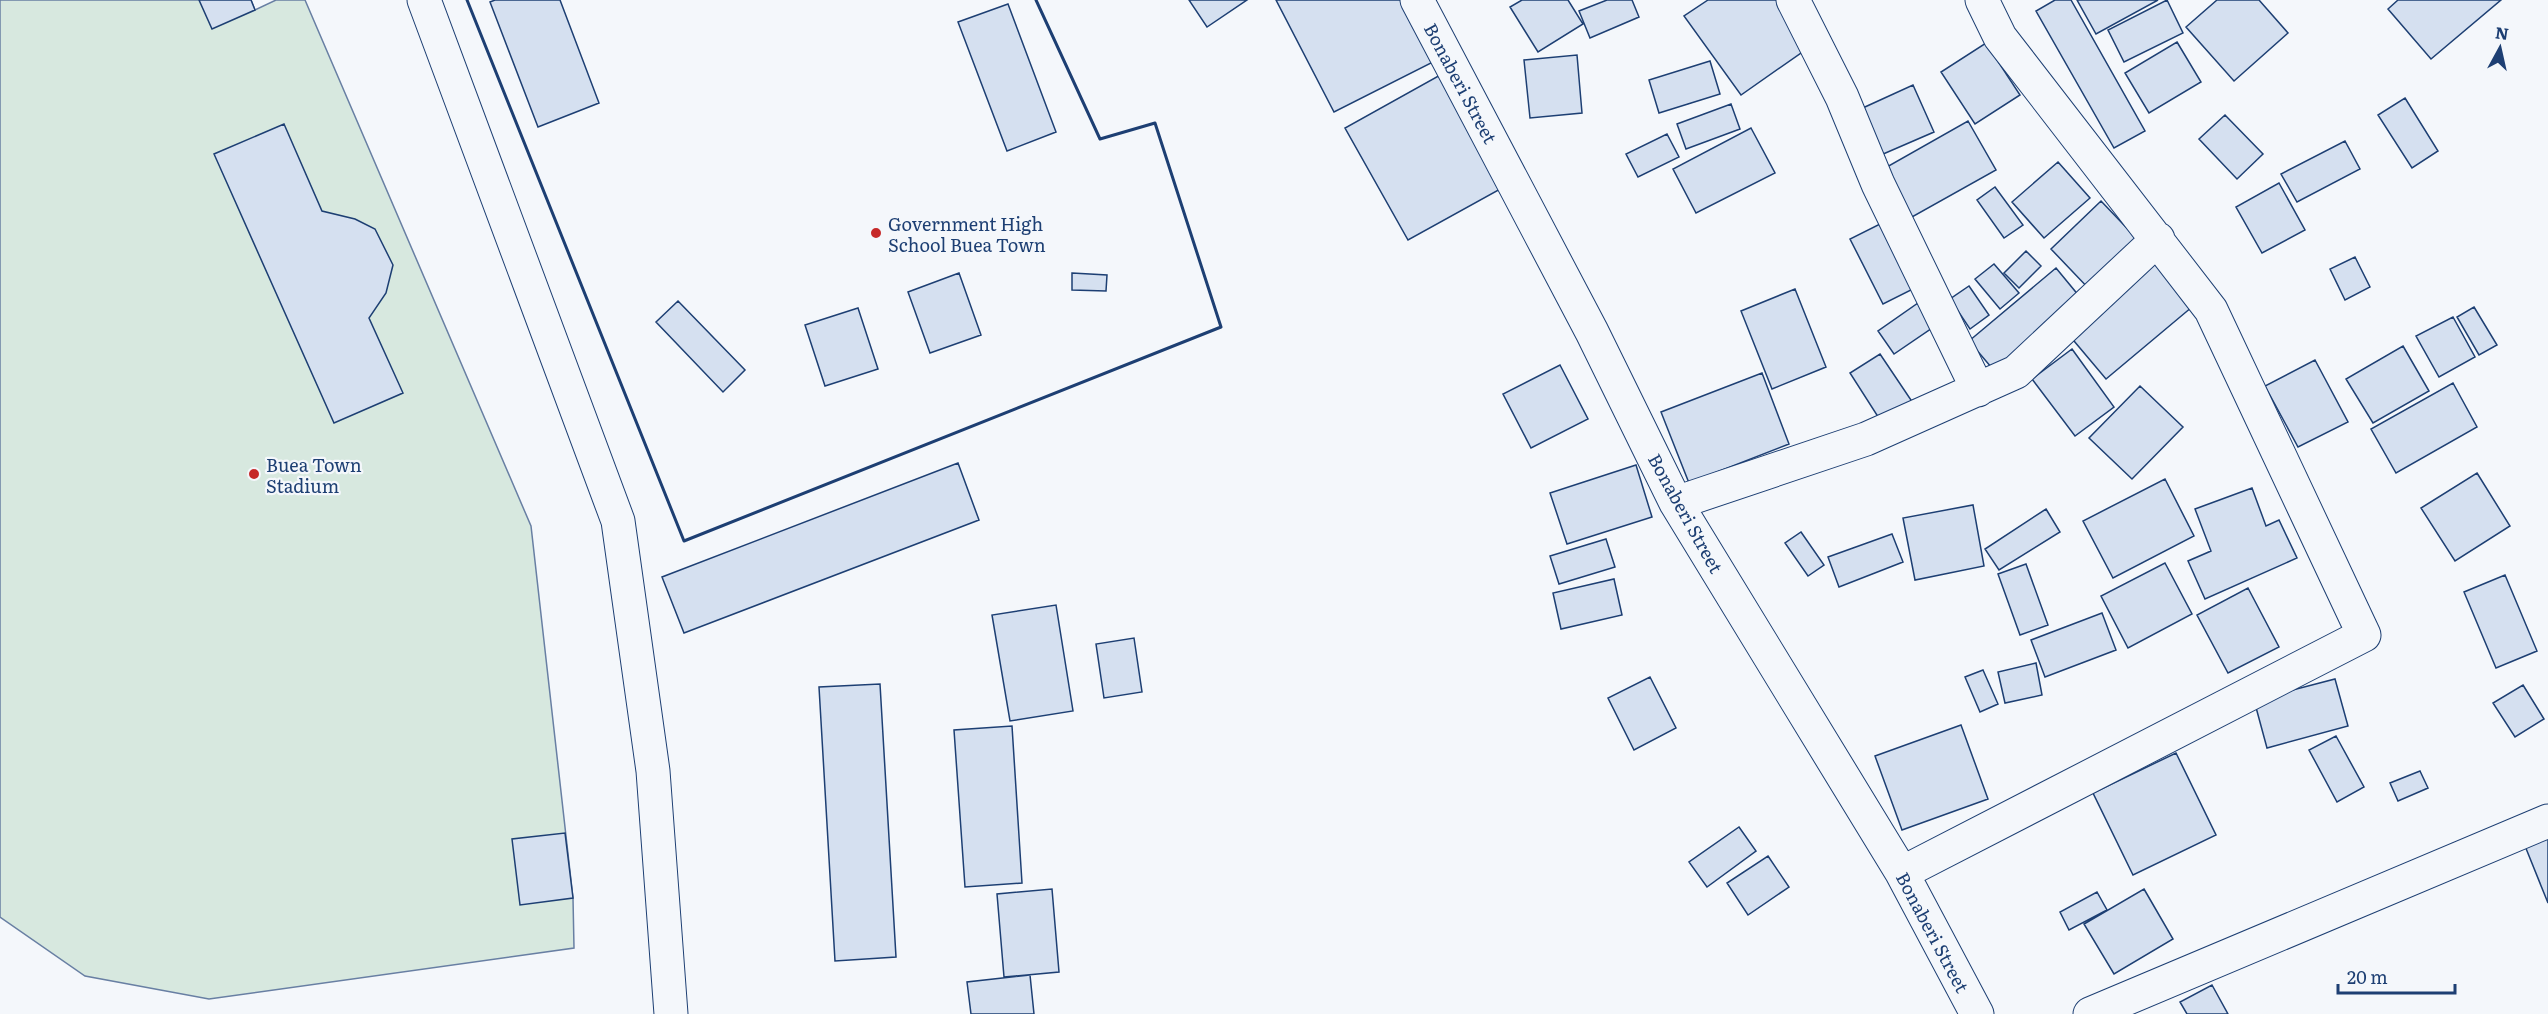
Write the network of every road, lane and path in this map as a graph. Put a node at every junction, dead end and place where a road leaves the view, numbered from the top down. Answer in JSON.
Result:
{"nodes":[{"id":1,"x":424,"y":0,"type":"edge"},
{"id":2,"x":1417,"y":0,"type":"edge"},
{"id":3,"x":1792,"y":0,"type":"edge"},
{"id":4,"x":1982,"y":0,"type":"edge"},
{"id":5,"x":2158,"y":239,"type":"junction"},
{"id":6,"x":1978,"y":390,"type":"junction"},
{"id":7,"x":1676,"y":503,"type":"junction"},
{"id":8,"x":2548,"y":821,"type":"edge"},
{"id":9,"x":1902,"y":873,"type":"junction"},
{"id":10,"x":671,"y":1014,"type":"edge"},
{"id":11,"x":1977,"y":1014,"type":"edge"},
{"id":12,"x":2090,"y":1014,"type":"edge"}],
"edges":[{"from":1,"to":10,"type":"street"},
{"from":2,"to":7,"type":"street","name":"Bonaberi Street"},
{"from":3,"to":6,"type":"street"},
{"from":4,"to":5,"type":"street"},
{"from":5,"to":6,"type":"street"},
{"from":5,"to":9,"type":"street"},
{"from":6,"to":7,"type":"street"},
{"from":7,"to":9,"type":"street","name":"Bonaberi Street"},
{"from":8,"to":12,"type":"street"},
{"from":9,"to":11,"type":"street","name":"Bonaberi Street"}]}
